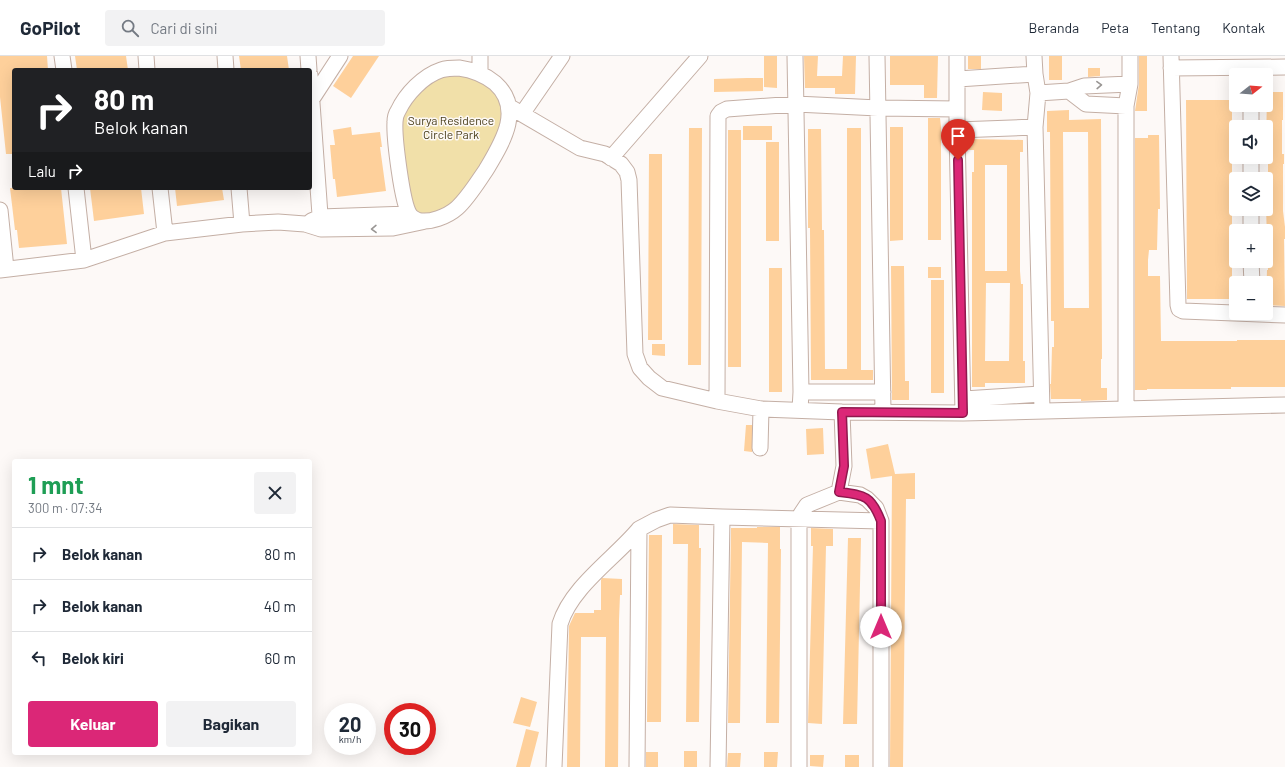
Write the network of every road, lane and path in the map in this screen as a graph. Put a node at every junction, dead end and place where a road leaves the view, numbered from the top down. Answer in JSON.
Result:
{"nodes":[{"id":1,"x":62,"y":56,"type":"edge"},
{"id":2,"x":146,"y":56,"type":"edge"},
{"id":3,"x":225,"y":56,"type":"edge"},
{"id":4,"x":308,"y":56,"type":"edge"},
{"id":5,"x":340,"y":56,"type":"edge"},
{"id":6,"x":480,"y":56,"type":"edge"},
{"id":7,"x":562,"y":56,"type":"edge"},
{"id":8,"x":700,"y":56,"type":"edge"},
{"id":9,"x":795,"y":56,"type":"edge"},
{"id":10,"x":877,"y":56,"type":"edge"},
{"id":11,"x":957,"y":56,"type":"edge"},
{"id":12,"x":1034,"y":56,"type":"edge"},
{"id":13,"x":1130,"y":56,"type":"edge"},
{"id":14,"x":1171,"y":62,"type":"edge"},
{"id":15,"x":470,"y":66,"type":"edge"},
{"id":16,"x":1251,"y":66,"type":"edge"},
{"id":17,"x":1285,"y":67,"type":"edge"},
{"id":18,"x":64,"y":68,"type":"edge"},
{"id":19,"x":147,"y":68,"type":"edge"},
{"id":20,"x":226,"y":68,"type":"edge"},
{"id":21,"x":309,"y":68,"type":"edge"},
{"id":22,"x":1035,"y":74,"type":"junction"},
{"id":23,"x":958,"y":79,"type":"junction"},
{"id":24,"x":1130,"y":84,"type":"junction"},
{"id":25,"x":1069,"y":91,"type":"junction"},
{"id":26,"x":1038,"y":93,"type":"junction"},
{"id":27,"x":312,"y":99,"type":"joint"},
{"id":28,"x":796,"y":104,"type":"junction"},
{"id":29,"x":1126,"y":106,"type":"junction"},
{"id":30,"x":878,"y":108,"type":"junction"},
{"id":31,"x":957,"y":109,"type":"junction"},
{"id":32,"x":516,"y":110,"type":"junction"},
{"id":33,"x":1035,"y":127,"type":"junction"},
{"id":34,"x":957,"y":130,"type":"junction"},
{"id":35,"x":608,"y":156,"type":"junction"},
{"id":36,"x":76,"y":190,"type":"edge"},
{"id":37,"x":160,"y":190,"type":"edge"},
{"id":38,"x":239,"y":190,"type":"edge"},
{"id":39,"x":0,"y":210,"type":"edge"},
{"id":40,"x":401,"y":219,"type":"junction"},
{"id":41,"x":321,"y":223,"type":"junction"},
{"id":42,"x":242,"y":224,"type":"junction"},
{"id":43,"x":166,"y":233,"type":"junction"},
{"id":44,"x":84,"y":260,"type":"junction"},
{"id":45,"x":3,"y":269,"type":"edge"},
{"id":46,"x":1229,"y":313,"type":"edge"},
{"id":47,"x":1273,"y":315,"type":"edge"},
{"id":48,"x":1285,"y":316,"type":"edge"},
{"id":49,"x":801,"y":392,"type":"junction"},
{"id":50,"x":883,"y":392,"type":"junction"},
{"id":51,"x":1041,"y":394,"type":"junction"},
{"id":52,"x":717,"y":401,"type":"junction"},
{"id":53,"x":1285,"y":405,"type":"edge"},
{"id":54,"x":964,"y":406,"type":"junction"},
{"id":55,"x":761,"y":409,"type":"junction"},
{"id":56,"x":1126,"y":409,"type":"junction"},
{"id":57,"x":800,"y":410,"type":"junction"},
{"id":58,"x":1042,"y":410,"type":"junction"},
{"id":59,"x":882,"y":411,"type":"junction"},
{"id":60,"x":842,"y":412,"type":"junction"},
{"id":61,"x":760,"y":448,"type":"dead end"},
{"id":62,"x":839,"y":492,"type":"junction"},
{"id":63,"x":722,"y":517,"type":"junction"},
{"id":64,"x":799,"y":519,"type":"junction"},
{"id":65,"x":881,"y":521,"type":"junction"},
{"id":66,"x":639,"y":529,"type":"junction"},
{"id":67,"x":554,"y":767,"type":"edge"},
{"id":68,"x":637,"y":767,"type":"edge"},
{"id":69,"x":718,"y":767,"type":"edge"},
{"id":70,"x":799,"y":767,"type":"edge"},
{"id":71,"x":881,"y":767,"type":"edge"}],
"edges":[{"from":1,"to":18,"type":"street"},
{"from":2,"to":19,"type":"street"},
{"from":3,"to":20,"type":"street"},
{"from":4,"to":21,"type":"street"},
{"from":5,"to":27,"type":"street"},
{"from":6,"to":15,"type":"street"},
{"from":7,"to":32,"type":"street"},
{"from":8,"to":35,"type":"street"},
{"from":9,"to":28,"type":"street"},
{"from":10,"to":30,"type":"street"},
{"from":11,"to":23,"type":"street"},
{"from":12,"to":22,"type":"street"},
{"from":13,"to":24,"type":"street"},
{"from":14,"to":16,"type":"street"},
{"from":14,"to":46,"type":"street"},
{"from":15,"to":32,"type":"street"},
{"from":15,"to":40,"type":"street"},
{"from":16,"to":17,"type":"street"},
{"from":22,"to":23,"type":"street"},
{"from":22,"to":26,"type":"street"},
{"from":23,"to":31,"type":"street"},
{"from":25,"to":24,"type":"street","one_way":true},
{"from":24,"to":29,"type":"street"},
{"from":25,"to":26,"type":"street"},
{"from":25,"to":29,"type":"street"},
{"from":26,"to":33,"type":"street"},
{"from":27,"to":41,"type":"street"},
{"from":28,"to":30,"type":"street"},
{"from":28,"to":49,"type":"street"},
{"from":28,"to":52,"type":"street"},
{"from":29,"to":56,"type":"street"},
{"from":30,"to":31,"type":"street"},
{"from":30,"to":50,"type":"street"},
{"from":31,"to":34,"type":"street"},
{"from":32,"to":35,"type":"street"},
{"from":32,"to":40,"type":"street"},
{"from":33,"to":34,"type":"street"},
{"from":33,"to":51,"type":"street"},
{"from":34,"to":54,"type":"street"},
{"from":35,"to":52,"type":"street"},
{"from":36,"to":44,"type":"street"},
{"from":37,"to":43,"type":"street"},
{"from":38,"to":42,"type":"street"},
{"from":39,"to":45,"type":"street"},
{"from":40,"to":41,"type":"street"},
{"from":41,"to":42,"type":"street"},
{"from":42,"to":43,"type":"street"},
{"from":43,"to":44,"type":"street"},
{"from":44,"to":45,"type":"street"},
{"from":47,"to":48,"type":"street"},
{"from":49,"to":50,"type":"street"},
{"from":49,"to":57,"type":"street"},
{"from":50,"to":59,"type":"street"},
{"from":51,"to":54,"type":"street"},
{"from":51,"to":58,"type":"street"},
{"from":52,"to":55,"type":"street"},
{"from":53,"to":56,"type":"street"},
{"from":54,"to":58,"type":"street"},
{"from":54,"to":59,"type":"street"},
{"from":55,"to":57,"type":"street"},
{"from":55,"to":61,"type":"street"},
{"from":56,"to":58,"type":"street"},
{"from":57,"to":60,"type":"street"},
{"from":59,"to":60,"type":"street"},
{"from":60,"to":62,"type":"street"},
{"from":62,"to":64,"type":"street"},
{"from":62,"to":65,"type":"street"},
{"from":63,"to":64,"type":"street"},
{"from":63,"to":66,"type":"street"},
{"from":63,"to":69,"type":"street"},
{"from":64,"to":65,"type":"street"},
{"from":64,"to":70,"type":"street"},
{"from":65,"to":71,"type":"street"},
{"from":66,"to":67,"type":"street"},
{"from":66,"to":68,"type":"street"}]}
